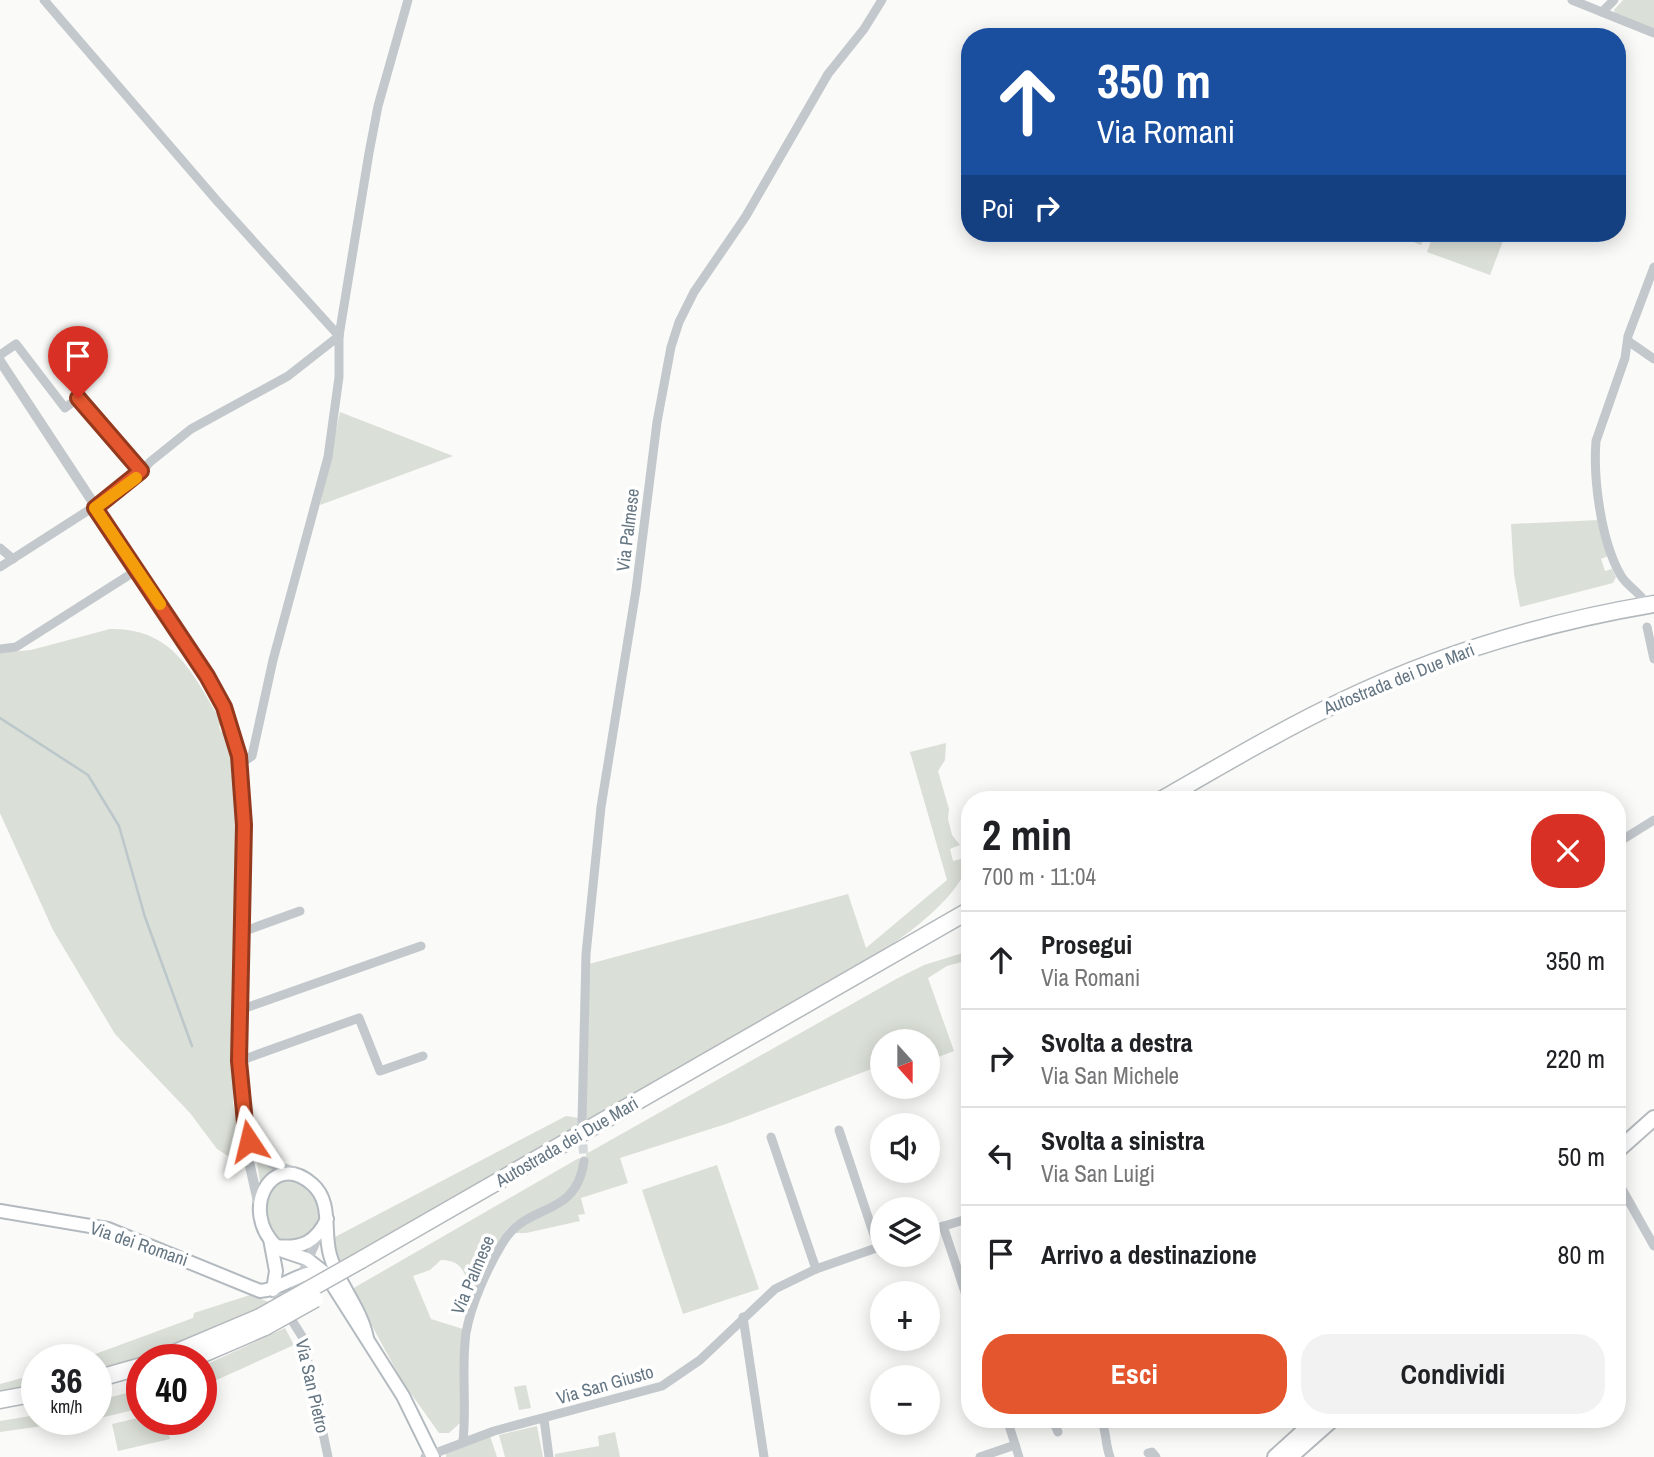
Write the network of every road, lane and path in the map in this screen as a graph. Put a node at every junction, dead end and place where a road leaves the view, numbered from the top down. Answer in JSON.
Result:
{"nodes":[{"id":1,"x":44,"y":0,"type":"edge"},
{"id":2,"x":408,"y":0,"type":"edge"},
{"id":3,"x":881,"y":0,"type":"edge"},
{"id":4,"x":1572,"y":0,"type":"edge"},
{"id":5,"x":1614,"y":0,"type":"edge"},
{"id":6,"x":1602,"y":12,"type":"junction"},
{"id":7,"x":1654,"y":33,"type":"edge"},
{"id":8,"x":1653,"y":274,"type":"edge"},
{"id":9,"x":339,"y":336,"type":"junction"},
{"id":10,"x":1628,"y":341,"type":"junction"},
{"id":11,"x":0,"y":358,"type":"edge"},
{"id":12,"x":1654,"y":359,"type":"edge"},
{"id":13,"x":141,"y":471,"type":"junction"},
{"id":14,"x":95,"y":508,"type":"junction"},
{"id":15,"x":0,"y":548,"type":"edge"},
{"id":16,"x":13,"y":559,"type":"junction"},
{"id":17,"x":0,"y":567,"type":"edge"},
{"id":18,"x":138,"y":570,"type":"junction"},
{"id":19,"x":1648,"y":601,"type":"edge"},
{"id":20,"x":1650,"y":621,"type":"edge"},
{"id":21,"x":0,"y":649,"type":"edge"},
{"id":22,"x":1654,"y":659,"type":"edge"},
{"id":23,"x":240,"y":764,"type":"junction"},
{"id":24,"x":1177,"y":791,"type":"edge"},
{"id":25,"x":1200,"y":791,"type":"edge"},
{"id":26,"x":1654,"y":820,"type":"edge"},
{"id":27,"x":1626,"y":838,"type":"edge"},
{"id":28,"x":300,"y":911,"type":"dead end"},
{"id":29,"x":961,"y":915,"type":"edge"},
{"id":30,"x":961,"y":928,"type":"edge"},
{"id":31,"x":242,"y":932,"type":"junction"},
{"id":32,"x":422,"y":946,"type":"dead end"},
{"id":33,"x":240,"y":1010,"type":"junction"},
{"id":34,"x":423,"y":1056,"type":"dead end"},
{"id":35,"x":239,"y":1061,"type":"junction"},
{"id":36,"x":1654,"y":1118,"type":"edge"},
{"id":37,"x":582,"y":1122,"type":"tunnel mouth"},
{"id":38,"x":839,"y":1130,"type":"dead end"},
{"id":39,"x":1654,"y":1131,"type":"edge"},
{"id":40,"x":246,"y":1133,"type":"junction"},
{"id":41,"x":771,"y":1137,"type":"dead end"},
{"id":42,"x":1626,"y":1143,"type":"edge"},
{"id":43,"x":1626,"y":1156,"type":"edge"},
{"id":44,"x":584,"y":1161,"type":"tunnel mouth"},
{"id":45,"x":299,"y":1176,"type":"junction"},
{"id":46,"x":1626,"y":1196,"type":"edge"},
{"id":47,"x":259,"y":1206,"type":"junction"},
{"id":48,"x":0,"y":1211,"type":"edge"},
{"id":49,"x":870,"y":1218,"type":"edge"},
{"id":50,"x":327,"y":1219,"type":"junction"},
{"id":51,"x":961,"y":1220,"type":"edge"},
{"id":52,"x":943,"y":1226,"type":"junction"},
{"id":53,"x":940,"y":1227,"type":"edge"},
{"id":54,"x":319,"y":1236,"type":"junction"},
{"id":55,"x":273,"y":1243,"type":"junction"},
{"id":56,"x":1654,"y":1246,"type":"edge"},
{"id":57,"x":870,"y":1250,"type":"edge"},
{"id":58,"x":307,"y":1259,"type":"junction"},
{"id":59,"x":363,"y":1265,"type":"junction"},
{"id":60,"x":816,"y":1269,"type":"junction"},
{"id":61,"x":325,"y":1273,"type":"junction"},
{"id":62,"x":299,"y":1278,"type":"junction"},
{"id":63,"x":961,"y":1280,"type":"edge"},
{"id":64,"x":273,"y":1290,"type":"junction"},
{"id":65,"x":743,"y":1317,"type":"junction"},
{"id":66,"x":303,"y":1338,"type":"junction"},
{"id":67,"x":368,"y":1338,"type":"junction"},
{"id":68,"x":196,"y":1344,"type":"edge"},
{"id":69,"x":217,"y":1348,"type":"edge"},
{"id":70,"x":21,"y":1396,"type":"edge"},
{"id":71,"x":0,"y":1400,"type":"edge"},
{"id":72,"x":21,"y":1408,"type":"edge"},
{"id":73,"x":0,"y":1411,"type":"edge"},
{"id":74,"x":544,"y":1419,"type":"junction"},
{"id":75,"x":1010,"y":1428,"type":"edge"},
{"id":76,"x":1056,"y":1428,"type":"edge"},
{"id":77,"x":1105,"y":1428,"type":"edge"},
{"id":78,"x":1307,"y":1428,"type":"edge"},
{"id":79,"x":1323,"y":1428,"type":"edge"},
{"id":80,"x":1058,"y":1432,"type":"dead end"},
{"id":81,"x":463,"y":1441,"type":"junction"},
{"id":82,"x":1015,"y":1445,"type":"junction"},
{"id":83,"x":430,"y":1456,"type":"edge"},
{"id":84,"x":328,"y":1457,"type":"edge"},
{"id":85,"x":548,"y":1457,"type":"edge"},
{"id":86,"x":764,"y":1457,"type":"edge"},
{"id":87,"x":980,"y":1457,"type":"edge"},
{"id":88,"x":1019,"y":1457,"type":"edge"},
{"id":89,"x":1110,"y":1457,"type":"edge"},
{"id":90,"x":1275,"y":1457,"type":"edge"},
{"id":91,"x":1290,"y":1457,"type":"edge"}],
"edges":[{"from":1,"to":9,"type":"street"},
{"from":2,"to":9,"type":"street"},
{"from":3,"to":37,"type":"street","name":"Via Palmese"},
{"from":4,"to":6,"type":"street"},
{"from":5,"to":6,"type":"street"},
{"from":6,"to":7,"type":"street"},
{"from":8,"to":10,"type":"street"},
{"from":9,"to":13,"type":"street"},
{"from":9,"to":23,"type":"street"},
{"from":10,"to":12,"type":"street"},
{"from":10,"to":19,"type":"street"},
{"from":11,"to":13,"type":"street"},
{"from":11,"to":14,"type":"street"},
{"from":13,"to":14,"type":"street"},
{"from":14,"to":16,"type":"street"},
{"from":14,"to":18,"type":"street"},
{"from":15,"to":16,"type":"street"},
{"from":16,"to":17,"type":"street"},
{"from":18,"to":21,"type":"street"},
{"from":18,"to":23,"type":"street"},
{"from":19,"to":24,"type":"highway","name":"Autostrada dei Due Mari"},
{"from":20,"to":22,"type":"street"},
{"from":20,"to":25,"type":"highway","name":"Autostrada dei Due Mari"},
{"from":23,"to":31,"type":"street"},
{"from":26,"to":27,"type":"street"},
{"from":28,"to":31,"type":"street"},
{"from":29,"to":59,"type":"highway","name":"Autostrada dei Due Mari"},
{"from":30,"to":59,"type":"highway","name":"Autostrada dei Due Mari"},
{"from":31,"to":33,"type":"street"},
{"from":32,"to":33,"type":"street"},
{"from":33,"to":35,"type":"street"},
{"from":34,"to":35,"type":"street"},
{"from":35,"to":40,"type":"street"},
{"from":36,"to":42,"type":"main road"},
{"from":38,"to":49,"type":"street"},
{"from":39,"to":43,"type":"main road"},
{"from":40,"to":45,"type":"street"},
{"from":40,"to":47,"type":"street"},
{"from":41,"to":60,"type":"street"},
{"from":44,"to":81,"type":"street","name":"Via Palmese"},
{"from":45,"to":47,"type":"main road"},
{"from":45,"to":50,"type":"main road"},
{"from":46,"to":56,"type":"street"},
{"from":47,"to":55,"type":"main road"},
{"from":48,"to":64,"type":"main road","name":"Via dei Romani"},
{"from":50,"to":54,"type":"main road"},
{"from":50,"to":67,"type":"main road"},
{"from":51,"to":52,"type":"street"},
{"from":52,"to":53,"type":"street"},
{"from":52,"to":63,"type":"street"},
{"from":54,"to":55,"type":"main road"},
{"from":54,"to":58,"type":"street"},
{"from":55,"to":58,"type":"main road"},
{"from":55,"to":64,"type":"main road"},
{"from":57,"to":60,"type":"street","name":"Via San Giusto"},
{"from":58,"to":61,"type":"main road"},
{"from":58,"to":62,"type":"street"},
{"from":59,"to":68,"type":"highway","name":"Autostrada dei Due Mari","bridge":true},
{"from":59,"to":69,"type":"highway","name":"Autostrada dei Due Mari","bridge":true},
{"from":60,"to":65,"type":"street","name":"Via San Giusto"},
{"from":61,"to":62,"type":"main road"},
{"from":61,"to":67,"type":"main road"},
{"from":62,"to":64,"type":"main road"},
{"from":62,"to":66,"type":"street"},
{"from":64,"to":66,"type":"street","name":"Via San Pietro"},
{"from":65,"to":74,"type":"street","name":"Via San Giusto"},
{"from":65,"to":86,"type":"street"},
{"from":66,"to":84,"type":"street","name":"Via San Pietro"},
{"from":67,"to":83,"type":"main road"},
{"from":70,"to":71,"type":"highway"},
{"from":72,"to":73,"type":"highway"},
{"from":74,"to":81,"type":"street","name":"Via San Giusto"},
{"from":74,"to":85,"type":"street"},
{"from":75,"to":82,"type":"street"},
{"from":76,"to":80,"type":"street"},
{"from":77,"to":89,"type":"street"},
{"from":78,"to":90,"type":"main road"},
{"from":79,"to":91,"type":"main road"},
{"from":81,"to":83,"type":"street","name":"Via San Giusto"},
{"from":82,"to":87,"type":"street"},
{"from":82,"to":88,"type":"street"}]}
